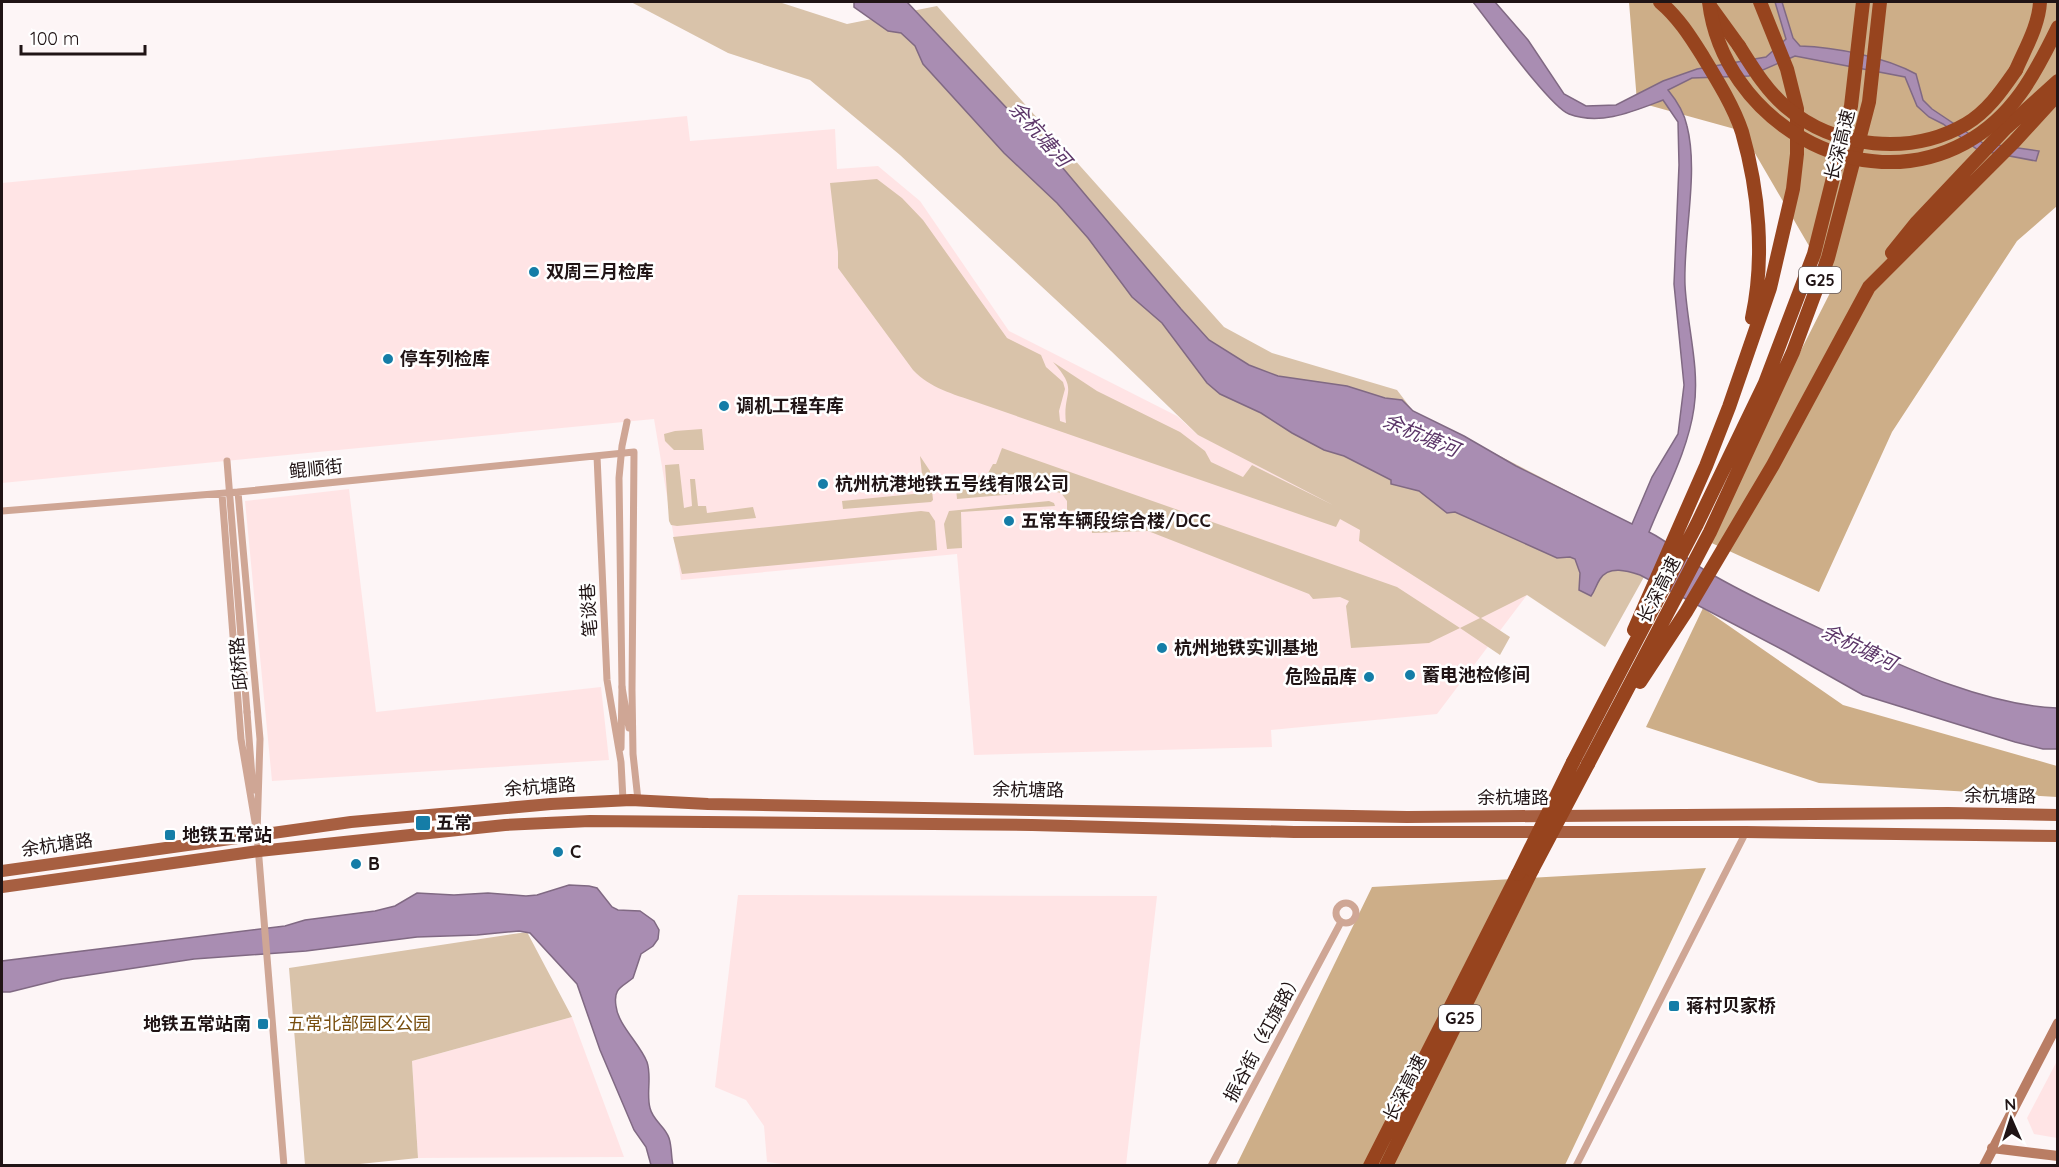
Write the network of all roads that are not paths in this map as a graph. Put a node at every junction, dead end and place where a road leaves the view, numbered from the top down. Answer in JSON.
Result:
{"nodes":[{"id":1,"x":1660,"y":2,"type":"edge"},
{"id":2,"x":1708,"y":2,"type":"edge"},
{"id":3,"x":1760,"y":2,"type":"edge"},
{"id":4,"x":1863,"y":2,"type":"edge"},
{"id":5,"x":1880,"y":2,"type":"edge"},
{"id":6,"x":2040,"y":2,"type":"edge"},
{"id":7,"x":2058,"y":27,"type":"edge"},
{"id":8,"x":2058,"y":81,"type":"edge"},
{"id":9,"x":2058,"y":94,"type":"edge"},
{"id":10,"x":1869,"y":287,"type":"junction"},
{"id":11,"x":1729,"y":407,"type":"junction"},
{"id":12,"x":627,"y":422,"type":"dead end"},
{"id":13,"x":634,"y":452,"type":"joint"},
{"id":14,"x":597,"y":456,"type":"junction"},
{"id":15,"x":227,"y":461,"type":"dead end"},
{"id":16,"x":238,"y":492,"type":"junction"},
{"id":17,"x":222,"y":494,"type":"junction"},
{"id":18,"x":2,"y":511,"type":"edge"},
{"id":19,"x":1699,"y":537,"type":"junction"},
{"id":20,"x":622,"y":687,"type":"junction"},
{"id":21,"x":1592,"y":742,"type":"junction"},
{"id":22,"x":633,"y":754,"type":"junction"},
{"id":23,"x":621,"y":762,"type":"junction"},
{"id":24,"x":623,"y":800,"type":"junction"},
{"id":25,"x":639,"y":800,"type":"junction"},
{"id":26,"x":2058,"y":815,"type":"edge"},
{"id":27,"x":1746,"y":832,"type":"junction"},
{"id":28,"x":257,"y":834,"type":"junction"},
{"id":29,"x":2058,"y":836,"type":"edge"},
{"id":30,"x":259,"y":851,"type":"junction"},
{"id":31,"x":2,"y":871,"type":"edge"},
{"id":32,"x":2,"y":887,"type":"edge"},
{"id":33,"x":1341,"y":922,"type":"dead end"},
{"id":34,"x":2058,"y":1023,"type":"edge"},
{"id":35,"x":1992,"y":1148,"type":"junction"},
{"id":36,"x":2058,"y":1156,"type":"edge"},
{"id":37,"x":284,"y":1166,"type":"edge"},
{"id":38,"x":1211,"y":1166,"type":"edge"},
{"id":39,"x":1370,"y":1166,"type":"edge"},
{"id":40,"x":1386,"y":1166,"type":"edge"},
{"id":41,"x":1575,"y":1166,"type":"edge"},
{"id":42,"x":1984,"y":1166,"type":"edge"}],
"edges":[{"from":1,"to":11,"type":"highway"},
{"from":2,"to":6,"type":"highway","bridge":true},
{"from":2,"to":7,"type":"highway","bridge":true},
{"from":3,"to":11,"type":"highway","bridge":true},
{"from":4,"to":19,"type":"highway","name":"长深高速","number":"G25"},
{"from":5,"to":19,"type":"highway","name":"长深高速","number":"G25"},
{"from":8,"to":10,"type":"highway"},
{"from":9,"to":10,"type":"highway"},
{"from":10,"to":21,"type":"highway"},
{"from":11,"to":21,"type":"highway"},
{"from":12,"to":20,"type":"street","name":"笔谈巷","bridge":true},
{"from":13,"to":14,"type":"street","name":"鲲顺街"},
{"from":13,"to":22,"type":"street","name":"笔谈巷"},
{"from":14,"to":16,"type":"street","name":"鲲顺街"},
{"from":14,"to":23,"type":"street","name":"笔谈巷"},
{"from":15,"to":28,"type":"street","name":"邱桥路","bridge":true},
{"from":16,"to":17,"type":"street","name":"鲲顺街"},
{"from":16,"to":28,"type":"street","name":"邱桥路"},
{"from":17,"to":18,"type":"street","name":"鲲顺街"},
{"from":17,"to":28,"type":"street","name":"邱桥路"},
{"from":19,"to":21,"type":"highway","name":"长深高速","number":"G25"},
{"from":20,"to":22,"type":"street","name":"笔谈巷"},
{"from":20,"to":23,"type":"street","name":"笔谈巷"},
{"from":21,"to":39,"type":"highway","name":"长深高速","number":"G25","bridge":true},
{"from":21,"to":40,"type":"highway","name":"长深高速","number":"G25","bridge":true},
{"from":22,"to":25,"type":"street","name":"笔谈巷"},
{"from":23,"to":24,"type":"street","name":"笔谈巷"},
{"from":24,"to":25,"type":"main road","name":"余杭塘路"},
{"from":24,"to":28,"type":"main road","name":"余杭塘路"},
{"from":25,"to":26,"type":"main road","name":"余杭塘路"},
{"from":27,"to":29,"type":"main road","name":"余杭塘路"},
{"from":27,"to":30,"type":"main road","name":"余杭塘路"},
{"from":27,"to":41,"type":"street"},
{"from":28,"to":30,"type":"street","name":"邱桥路"},
{"from":28,"to":31,"type":"main road","name":"余杭塘路"},
{"from":30,"to":32,"type":"main road","name":"余杭塘路"},
{"from":30,"to":37,"type":"street","name":"邱桥路"},
{"from":33,"to":38,"type":"street","name":"振谷街（红旗路）"},
{"from":34,"to":35,"type":"street"},
{"from":35,"to":36,"type":"street"},
{"from":35,"to":42,"type":"street"}]}
